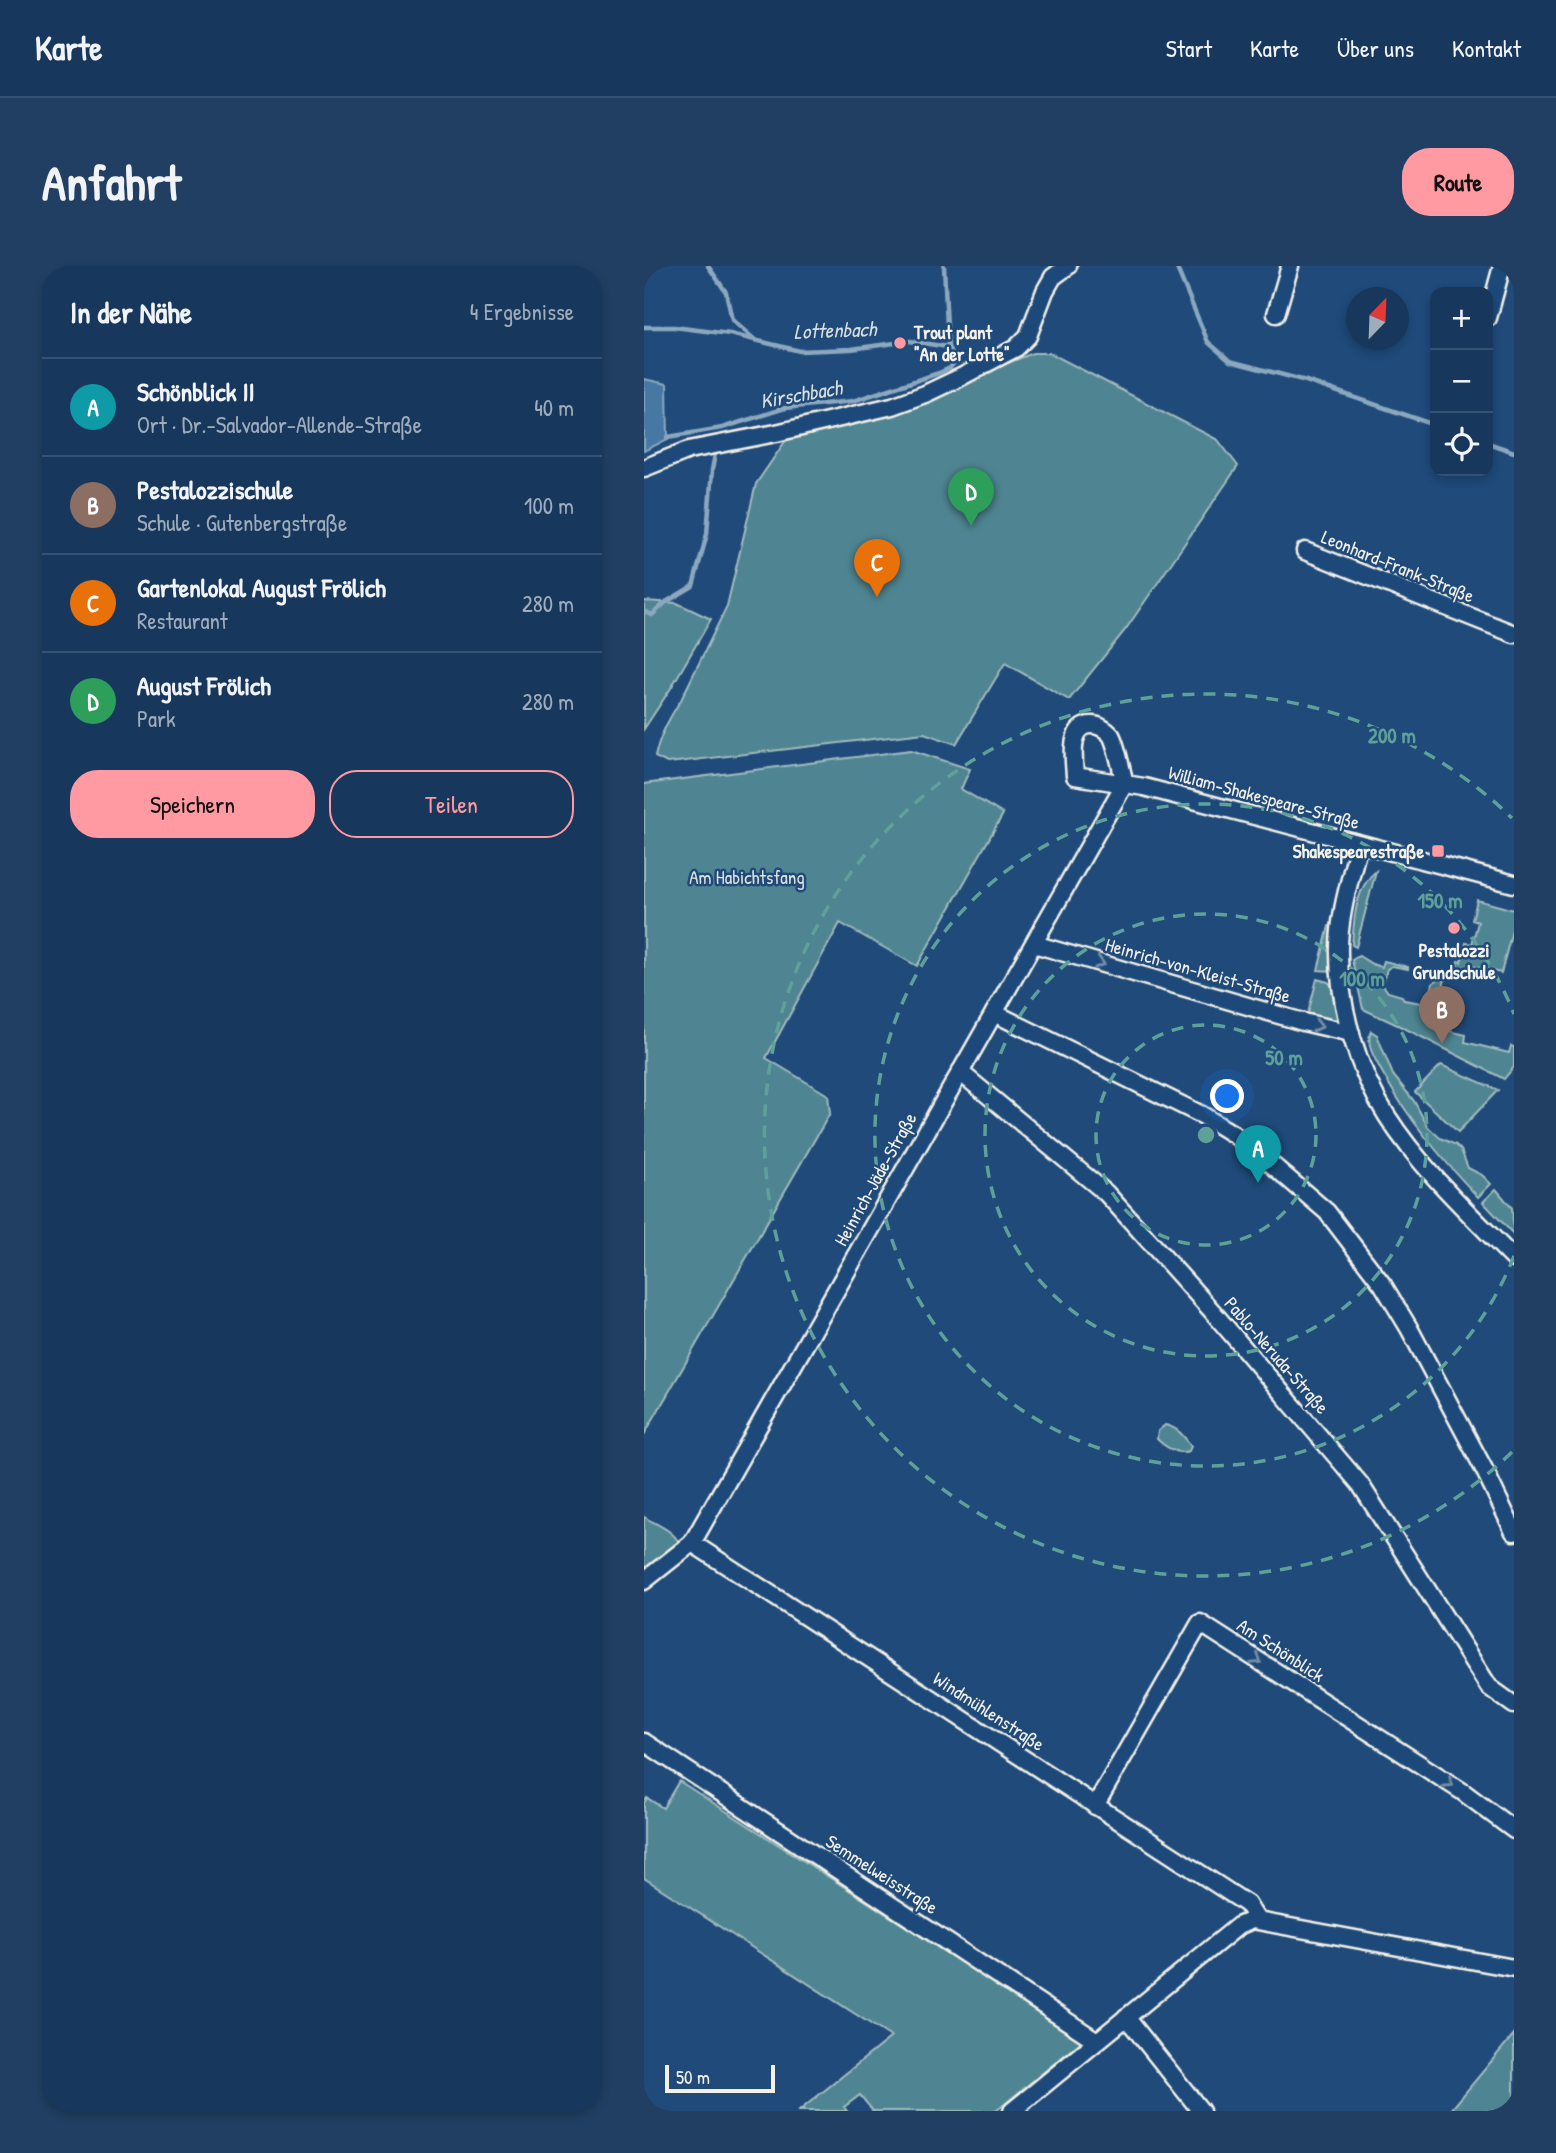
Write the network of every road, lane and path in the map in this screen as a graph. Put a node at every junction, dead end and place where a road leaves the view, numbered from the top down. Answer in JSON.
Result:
{"nodes":[{"id":1,"x":1068,"y":266,"type":"edge"},
{"id":2,"x":1290,"y":266,"type":"edge"},
{"id":3,"x":1502,"y":266,"type":"edge"},
{"id":4,"x":1493,"y":299,"type":"edge"},
{"id":5,"x":1276,"y":314,"type":"dead end"},
{"id":6,"x":644,"y":468,"type":"edge"},
{"id":7,"x":1305,"y":551,"type":"dead end"},
{"id":8,"x":1514,"y":634,"type":"edge"},
{"id":9,"x":1125,"y":783,"type":"joint"},
{"id":10,"x":1359,"y":845,"type":"junction"},
{"id":11,"x":1514,"y":884,"type":"edge"},
{"id":12,"x":1034,"y":944,"type":"junction"},
{"id":13,"x":994,"y":1013,"type":"junction"},
{"id":14,"x":1351,"y":1034,"type":"junction"},
{"id":15,"x":960,"y":1072,"type":"junction"},
{"id":16,"x":1514,"y":1259,"type":"edge"},
{"id":17,"x":1514,"y":1532,"type":"edge"},
{"id":18,"x":692,"y":1544,"type":"junction"},
{"id":19,"x":644,"y":1581,"type":"edge"},
{"id":20,"x":1514,"y":1705,"type":"edge"},
{"id":21,"x":644,"y":1742,"type":"edge"},
{"id":22,"x":1095,"y":1806,"type":"junction"},
{"id":23,"x":1514,"y":1830,"type":"edge"},
{"id":24,"x":1256,"y":1920,"type":"junction"},
{"id":25,"x":1514,"y":1968,"type":"edge"},
{"id":26,"x":1126,"y":2017,"type":"junction"},
{"id":27,"x":1097,"y":2041,"type":"junction"},
{"id":28,"x":1012,"y":2111,"type":"edge"},
{"id":29,"x":1201,"y":2111,"type":"edge"}],
"edges":[{"from":1,"to":6,"type":"street"},
{"from":2,"to":5,"type":"street"},
{"from":3,"to":4,"type":"street"},
{"from":7,"to":8,"type":"street","name":"Leonhard-Frank-Straße"},
{"from":9,"to":10,"type":"street","name":"William-Shakespeare-Straße"},
{"from":9,"to":12,"type":"street","name":"Heinrich-Jäde-Straße"},
{"from":10,"to":11,"type":"street","name":"William-Shakespeare-Straße"},
{"from":10,"to":14,"type":"street"},
{"from":12,"to":13,"type":"street","name":"Heinrich-Jäde-Straße"},
{"from":12,"to":14,"type":"street","name":"Heinrich-von-Kleist-Straße","one_way":true},
{"from":13,"to":15,"type":"street","name":"Heinrich-Jäde-Straße"},
{"from":13,"to":17,"type":"street"},
{"from":14,"to":16,"type":"street"},
{"from":15,"to":18,"type":"street","name":"Heinrich-Jäde-Straße"},
{"from":15,"to":20,"type":"street","name":"Pablo-Neruda-Straße"},
{"from":18,"to":19,"type":"street","name":"Heinrich-Jäde-Straße"},
{"from":18,"to":22,"type":"street","name":"Windmühlenstraße"},
{"from":21,"to":27,"type":"street","name":"Semmelweisstraße"},
{"from":22,"to":23,"type":"street","name":"Am Schönblick","one_way":true},
{"from":22,"to":24,"type":"street","name":"Windmühlenstraße"},
{"from":24,"to":25,"type":"street"},
{"from":24,"to":26,"type":"street"},
{"from":26,"to":27,"type":"street"},
{"from":26,"to":29,"type":"street"},
{"from":27,"to":28,"type":"street"}]}
